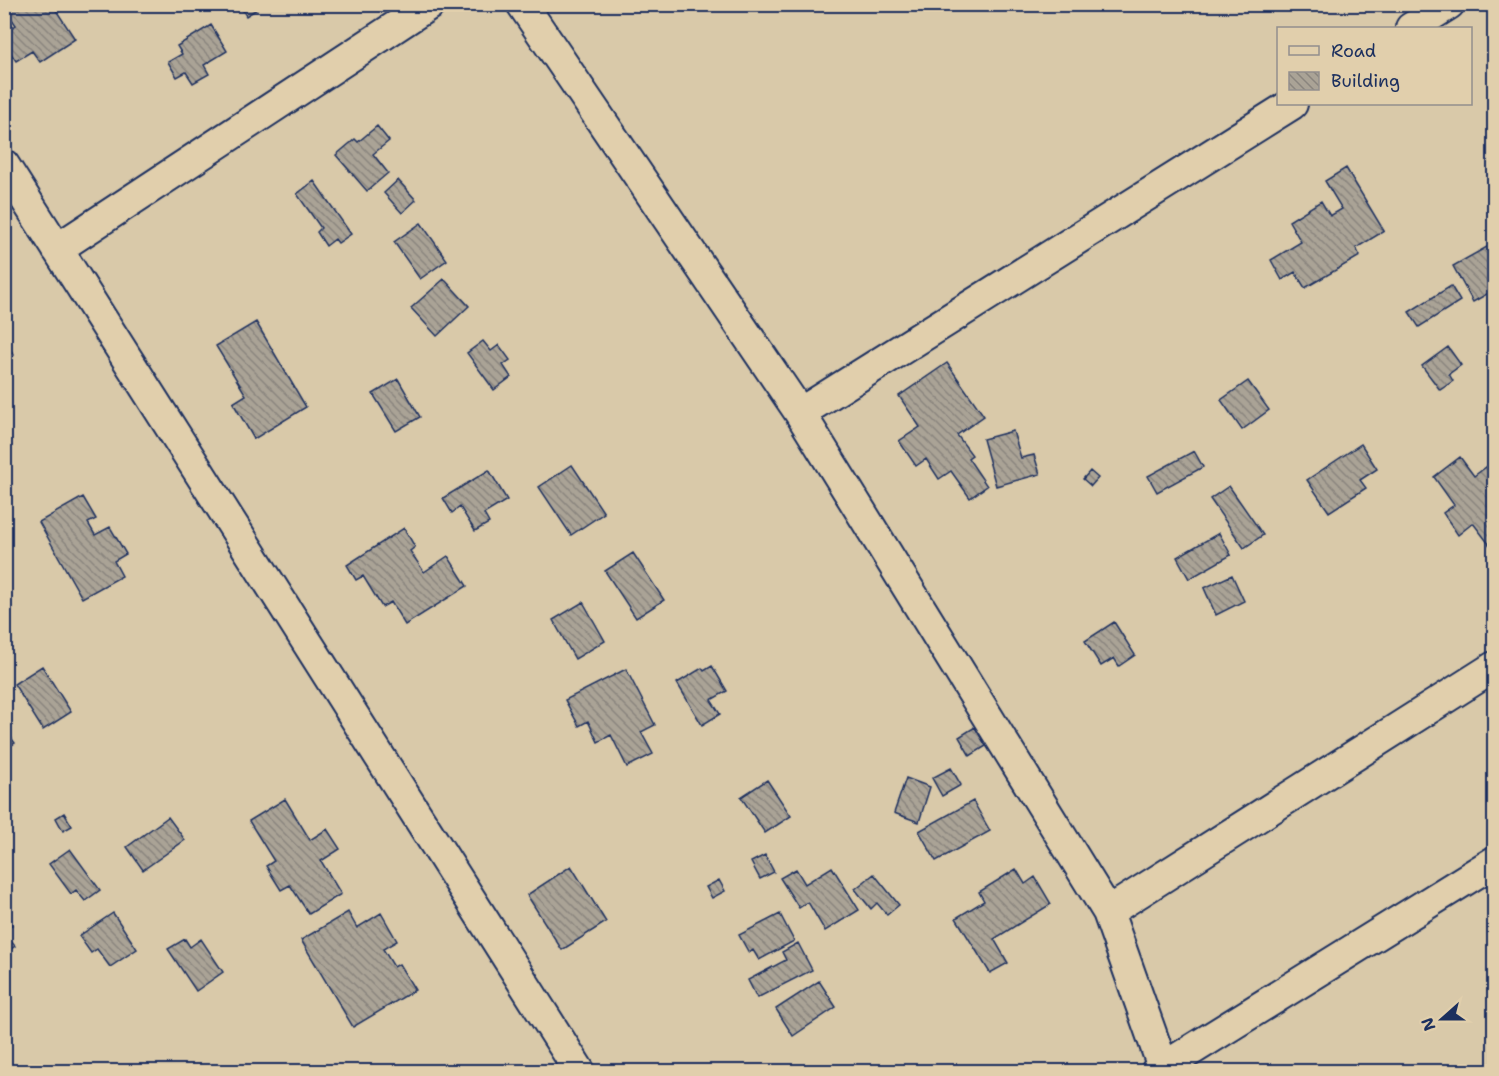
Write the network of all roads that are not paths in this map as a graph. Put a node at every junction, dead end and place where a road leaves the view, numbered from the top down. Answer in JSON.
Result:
{"nodes":[{"id":1,"x":430,"y":4,"type":"edge"},
{"id":2,"x":522,"y":4,"type":"edge"},
{"id":3,"x":1449,"y":4,"type":"edge"},
{"id":4,"x":1413,"y":27,"type":"edge"},
{"id":5,"x":1290,"y":105,"type":"edge"},
{"id":6,"x":4,"y":165,"type":"edge"},
{"id":7,"x":57,"y":249,"type":"junction"},
{"id":8,"x":800,"y":413,"type":"junction"},
{"id":9,"x":1494,"y":667,"type":"edge"},
{"id":10,"x":1494,"y":862,"type":"edge"},
{"id":11,"x":1108,"y":912,"type":"junction"},
{"id":12,"x":1159,"y":1069,"type":"edge"},
{"id":13,"x":580,"y":1071,"type":"edge"}],
"edges":[{"from":1,"to":7,"type":"street"},
{"from":2,"to":8,"type":"street"},
{"from":3,"to":4,"type":"street"},
{"from":5,"to":8,"type":"street"},
{"from":6,"to":7,"type":"street"},
{"from":7,"to":13,"type":"street"},
{"from":8,"to":11,"type":"street"},
{"from":9,"to":11,"type":"street"},
{"from":10,"to":12,"type":"street"},
{"from":11,"to":12,"type":"street"}]}
